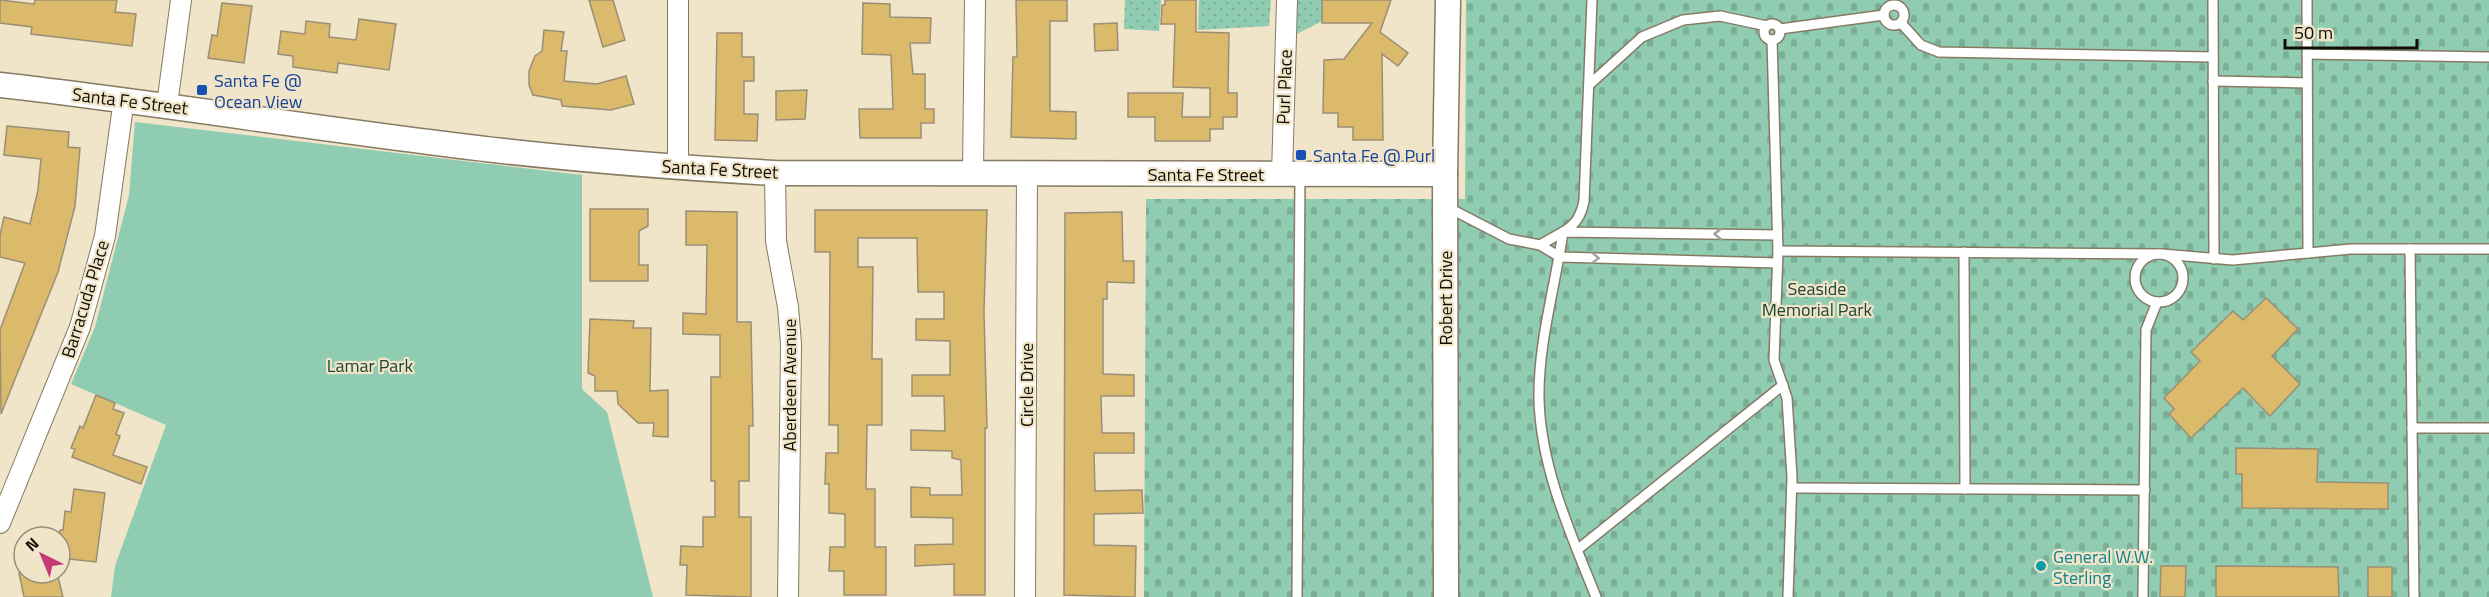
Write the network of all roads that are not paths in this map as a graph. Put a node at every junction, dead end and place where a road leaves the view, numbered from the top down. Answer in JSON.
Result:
{"nodes":[{"id":1,"x":181,"y":0,"type":"edge"},
{"id":2,"x":678,"y":0,"type":"edge"},
{"id":3,"x":975,"y":0,"type":"edge"},
{"id":4,"x":1287,"y":0,"type":"edge"},
{"id":5,"x":1448,"y":0,"type":"edge"},
{"id":6,"x":1592,"y":0,"type":"edge"},
{"id":7,"x":2213,"y":0,"type":"edge"},
{"id":8,"x":2307,"y":0,"type":"edge"},
{"id":9,"x":1898,"y":3,"type":"edge"},
{"id":10,"x":1884,"y":15,"type":"junction"},
{"id":11,"x":1901,"y":23,"type":"junction"},
{"id":12,"x":1767,"y":26,"type":"junction"},
{"id":13,"x":1780,"y":29,"type":"junction"},
{"id":14,"x":1772,"y":40,"type":"junction"},
{"id":15,"x":2307,"y":54,"type":"junction"},
{"id":16,"x":2213,"y":57,"type":"junction"},
{"id":17,"x":2489,"y":57,"type":"edge"},
{"id":18,"x":2213,"y":81,"type":"junction"},
{"id":19,"x":2307,"y":83,"type":"junction"},
{"id":20,"x":0,"y":85,"type":"edge"},
{"id":21,"x":1589,"y":85,"type":"junction"},
{"id":22,"x":124,"y":99,"type":"junction"},
{"id":23,"x":167,"y":105,"type":"junction"},
{"id":24,"x":678,"y":168,"type":"junction"},
{"id":25,"x":972,"y":172,"type":"junction"},
{"id":26,"x":775,"y":173,"type":"junction"},
{"id":27,"x":1027,"y":173,"type":"junction"},
{"id":28,"x":1445,"y":174,"type":"junction"},
{"id":29,"x":1291,"y":175,"type":"junction"},
{"id":30,"x":1445,"y":206,"type":"junction"},
{"id":31,"x":1563,"y":232,"type":"junction"},
{"id":32,"x":1777,"y":235,"type":"junction"},
{"id":33,"x":1540,"y":244,"type":"junction"},
{"id":34,"x":2410,"y":249,"type":"junction"},
{"id":35,"x":2489,"y":249,"type":"edge"},
{"id":36,"x":1778,"y":250,"type":"junction"},
{"id":37,"x":1964,"y":252,"type":"junction"},
{"id":38,"x":2308,"y":253,"type":"junction"},
{"id":39,"x":2162,"y":254,"type":"junction"},
{"id":40,"x":1560,"y":257,"type":"junction"},
{"id":41,"x":2214,"y":259,"type":"junction"},
{"id":42,"x":1777,"y":263,"type":"junction"},
{"id":43,"x":2157,"y":302,"type":"junction"},
{"id":44,"x":1783,"y":385,"type":"junction"},
{"id":45,"x":2412,"y":428,"type":"junction"},
{"id":46,"x":2489,"y":428,"type":"edge"},
{"id":47,"x":1792,"y":488,"type":"junction"},
{"id":48,"x":1965,"y":489,"type":"junction"},
{"id":49,"x":2145,"y":490,"type":"junction"},
{"id":50,"x":0,"y":523,"type":"edge"},
{"id":51,"x":1577,"y":550,"type":"junction"},
{"id":52,"x":788,"y":597,"type":"edge"},
{"id":53,"x":1025,"y":597,"type":"edge"},
{"id":54,"x":1297,"y":597,"type":"edge"},
{"id":55,"x":1446,"y":597,"type":"edge"},
{"id":56,"x":1596,"y":597,"type":"edge"},
{"id":57,"x":1788,"y":597,"type":"edge"},
{"id":58,"x":2143,"y":597,"type":"edge"},
{"id":59,"x":2414,"y":597,"type":"edge"}],
"edges":[{"from":1,"to":23,"type":"street"},
{"from":2,"to":24,"type":"street"},
{"from":3,"to":25,"type":"street"},
{"from":4,"to":29,"type":"street","name":"Purl Place"},
{"from":5,"to":28,"type":"street","name":"Robert Drive"},
{"from":6,"to":21,"type":"lane"},
{"from":7,"to":16,"type":"lane"},
{"from":8,"to":15,"type":"lane"},
{"from":9,"to":10,"type":"lane"},
{"from":9,"to":11,"type":"lane"},
{"from":10,"to":11,"type":"lane"},
{"from":10,"to":13,"type":"lane"},
{"from":11,"to":16,"type":"lane"},
{"from":12,"to":13,"type":"lane"},
{"from":12,"to":14,"type":"lane"},
{"from":12,"to":21,"type":"lane"},
{"from":13,"to":14,"type":"lane"},
{"from":14,"to":32,"type":"lane"},
{"from":15,"to":17,"type":"lane"},
{"from":15,"to":19,"type":"lane"},
{"from":16,"to":18,"type":"lane"},
{"from":18,"to":19,"type":"lane"},
{"from":18,"to":41,"type":"lane"},
{"from":19,"to":38,"type":"lane"},
{"from":20,"to":22,"type":"street","name":"Santa Fe Street"},
{"from":21,"to":31,"type":"lane"},
{"from":22,"to":23,"type":"street","name":"Santa Fe Street"},
{"from":22,"to":50,"type":"street","name":"Barracuda Place"},
{"from":23,"to":24,"type":"street","name":"Santa Fe Street"},
{"from":24,"to":26,"type":"street","name":"Santa Fe Street"},
{"from":25,"to":26,"type":"street","name":"Santa Fe Street"},
{"from":25,"to":27,"type":"street","name":"Santa Fe Street"},
{"from":26,"to":52,"type":"street","name":"Aberdeen Avenue"},
{"from":27,"to":29,"type":"street","name":"Santa Fe Street"},
{"from":27,"to":53,"type":"street","name":"Circle Drive"},
{"from":28,"to":29,"type":"street","name":"Santa Fe Street"},
{"from":28,"to":30,"type":"street","name":"Robert Drive"},
{"from":29,"to":54,"type":"lane"},
{"from":30,"to":33,"type":"lane"},
{"from":30,"to":55,"type":"street","name":"Robert Drive"},
{"from":32,"to":31,"type":"lane","one_way":true},
{"from":31,"to":33,"type":"lane"},
{"from":31,"to":40,"type":"lane"},
{"from":32,"to":36,"type":"lane"},
{"from":33,"to":40,"type":"lane"},
{"from":34,"to":35,"type":"lane"},
{"from":34,"to":38,"type":"lane"},
{"from":34,"to":45,"type":"lane"},
{"from":36,"to":37,"type":"lane"},
{"from":36,"to":42,"type":"lane"},
{"from":37,"to":39,"type":"lane"},
{"from":37,"to":48,"type":"lane"},
{"from":38,"to":41,"type":"lane"},
{"from":39,"to":41,"type":"lane"},
{"from":39,"to":43,"type":"lane"},
{"from":39,"to":43,"type":"lane"},
{"from":40,"to":42,"type":"lane","one_way":true},
{"from":40,"to":51,"type":"lane"},
{"from":42,"to":44,"type":"lane"},
{"from":43,"to":49,"type":"lane"},
{"from":44,"to":47,"type":"lane"},
{"from":44,"to":51,"type":"lane"},
{"from":45,"to":46,"type":"lane"},
{"from":45,"to":59,"type":"lane"},
{"from":47,"to":48,"type":"lane"},
{"from":47,"to":57,"type":"lane"},
{"from":48,"to":49,"type":"lane"},
{"from":49,"to":58,"type":"lane"},
{"from":51,"to":56,"type":"lane"}]}
